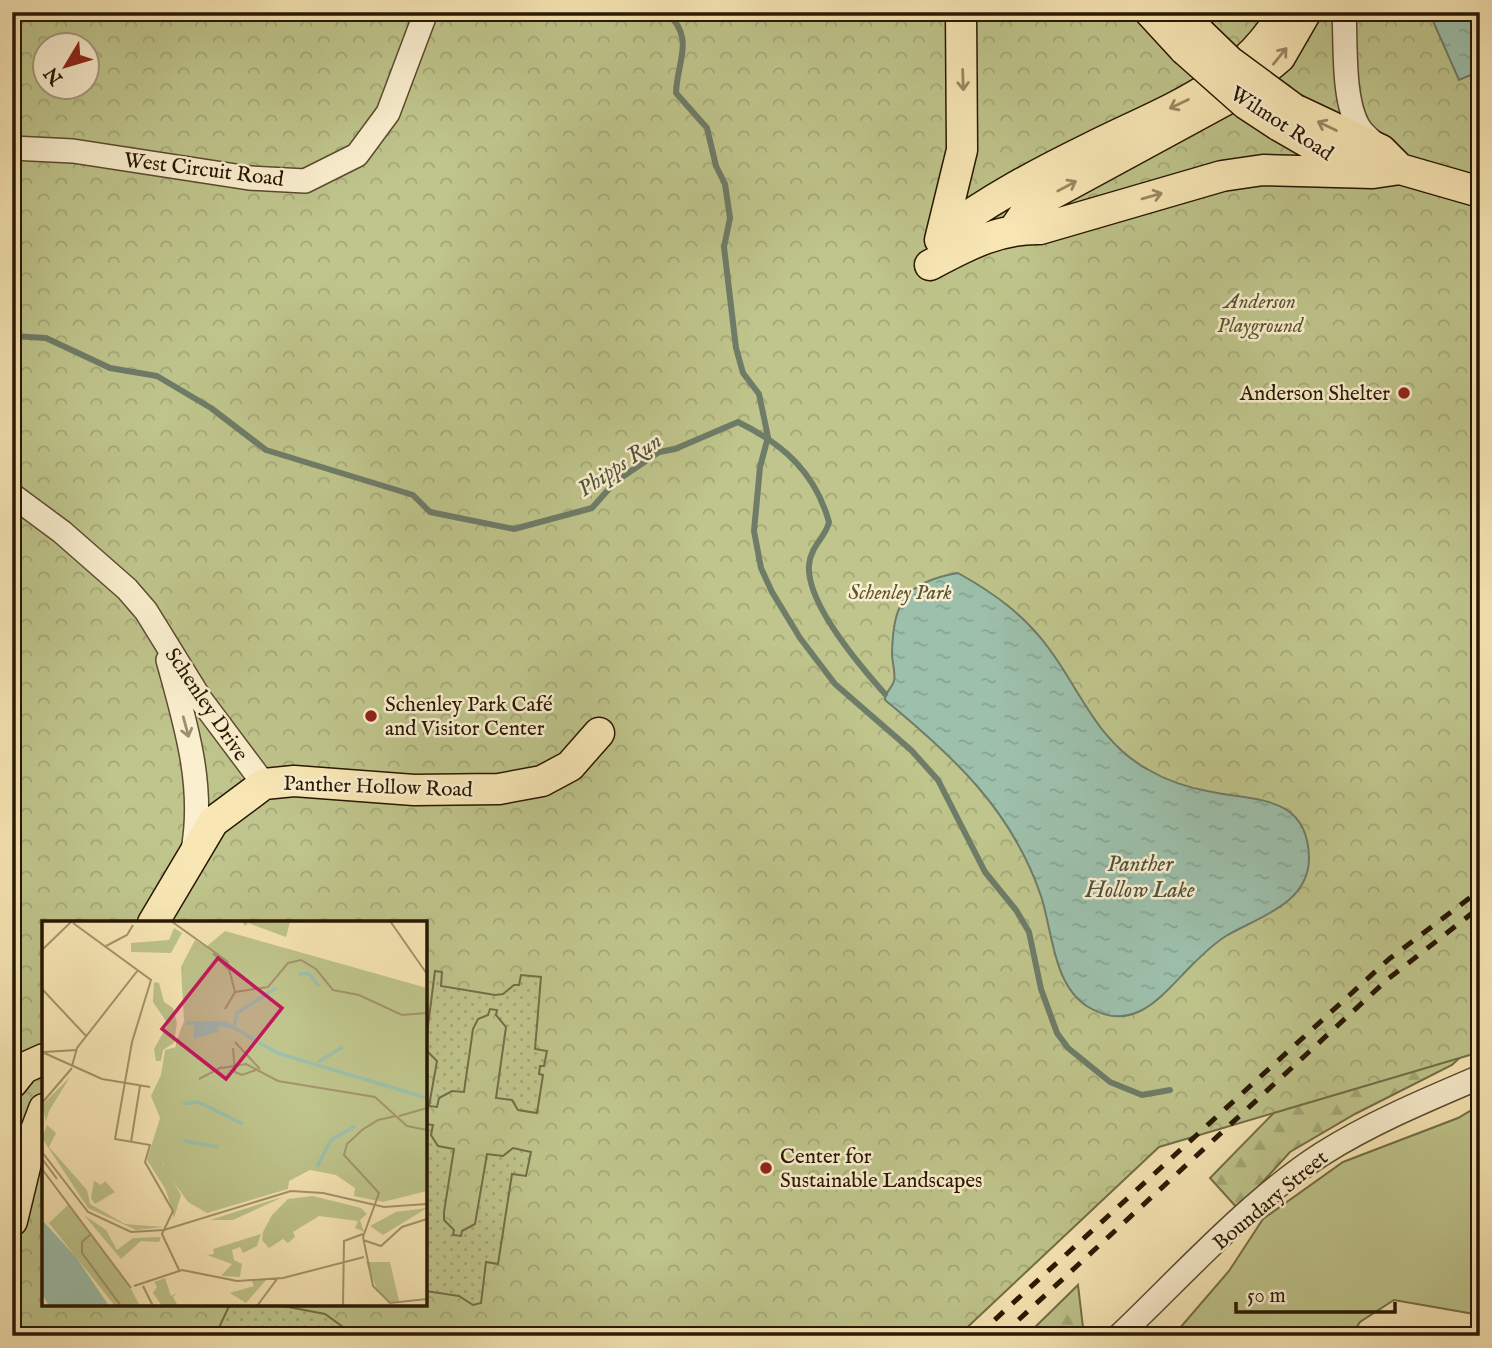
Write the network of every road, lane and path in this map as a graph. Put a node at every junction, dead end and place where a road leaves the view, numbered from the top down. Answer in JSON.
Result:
{"nodes":[{"id":1,"x":426,"y":12,"type":"edge"},
{"id":2,"x":961,"y":12,"type":"edge"},
{"id":3,"x":1150,"y":12,"type":"edge"},
{"id":4,"x":1283,"y":12,"type":"edge"},
{"id":5,"x":1306,"y":12,"type":"edge"},
{"id":6,"x":1344,"y":12,"type":"edge"},
{"id":7,"x":1189,"y":32,"type":"edge"},
{"id":8,"x":12,"y":148,"type":"edge"},
{"id":9,"x":962,"y":150,"type":"junction"},
{"id":10,"x":1385,"y":164,"type":"junction"},
{"id":11,"x":1480,"y":192,"type":"edge"},
{"id":12,"x":996,"y":198,"type":"junction"},
{"id":13,"x":1015,"y":228,"type":"junction"},
{"id":14,"x":943,"y":234,"type":"junction"},
{"id":15,"x":12,"y":495,"type":"edge"},
{"id":16,"x":162,"y":637,"type":"junction"},
{"id":17,"x":599,"y":733,"type":"dead end"},
{"id":18,"x":264,"y":785,"type":"junction"},
{"id":19,"x":191,"y":860,"type":"junction"},
{"id":20,"x":154,"y":921,"type":"edge"},
{"id":21,"x":42,"y":1060,"type":"edge"},
{"id":22,"x":1480,"y":1077,"type":"edge"},
{"id":23,"x":12,"y":1083,"type":"edge"},
{"id":24,"x":42,"y":1114,"type":"edge"},
{"id":25,"x":12,"y":1221,"type":"edge"},
{"id":26,"x":1119,"y":1336,"type":"edge"}],
"edges":[{"from":1,"to":8,"type":"street","name":"West Circuit Road"},
{"from":2,"to":9,"type":"main road","one_way":true},
{"from":3,"to":7,"type":"main road","name":"Wilmot Road"},
{"from":4,"to":12,"type":"main road","one_way":true},
{"from":13,"to":5,"type":"main road","one_way":true},
{"from":6,"to":10,"type":"street"},
{"from":7,"to":10,"type":"main road","name":"Wilmot Road","bridge":true},
{"from":9,"to":12,"type":"main road"},
{"from":9,"to":14,"type":"main road"},
{"from":10,"to":11,"type":"main road","name":"Wilmot Road"},
{"from":13,"to":10,"type":"main road","one_way":true},
{"from":12,"to":13,"type":"main road"},
{"from":12,"to":14,"type":"main road"},
{"from":13,"to":14,"type":"main road"},
{"from":15,"to":16,"type":"street","name":"Schenley Drive"},
{"from":16,"to":18,"type":"street","name":"Schenley Drive"},
{"from":16,"to":19,"type":"street","name":"Schenley Drive","one_way":true},
{"from":17,"to":18,"type":"main road","name":"Panther Hollow Road"},
{"from":18,"to":19,"type":"main road","name":"Schenley Drive"},
{"from":19,"to":20,"type":"main road","name":"Schenley Drive"},
{"from":21,"to":23,"type":"main road"},
{"from":22,"to":26,"type":"street","name":"Boundary Street"},
{"from":24,"to":25,"type":"main road"}]}
